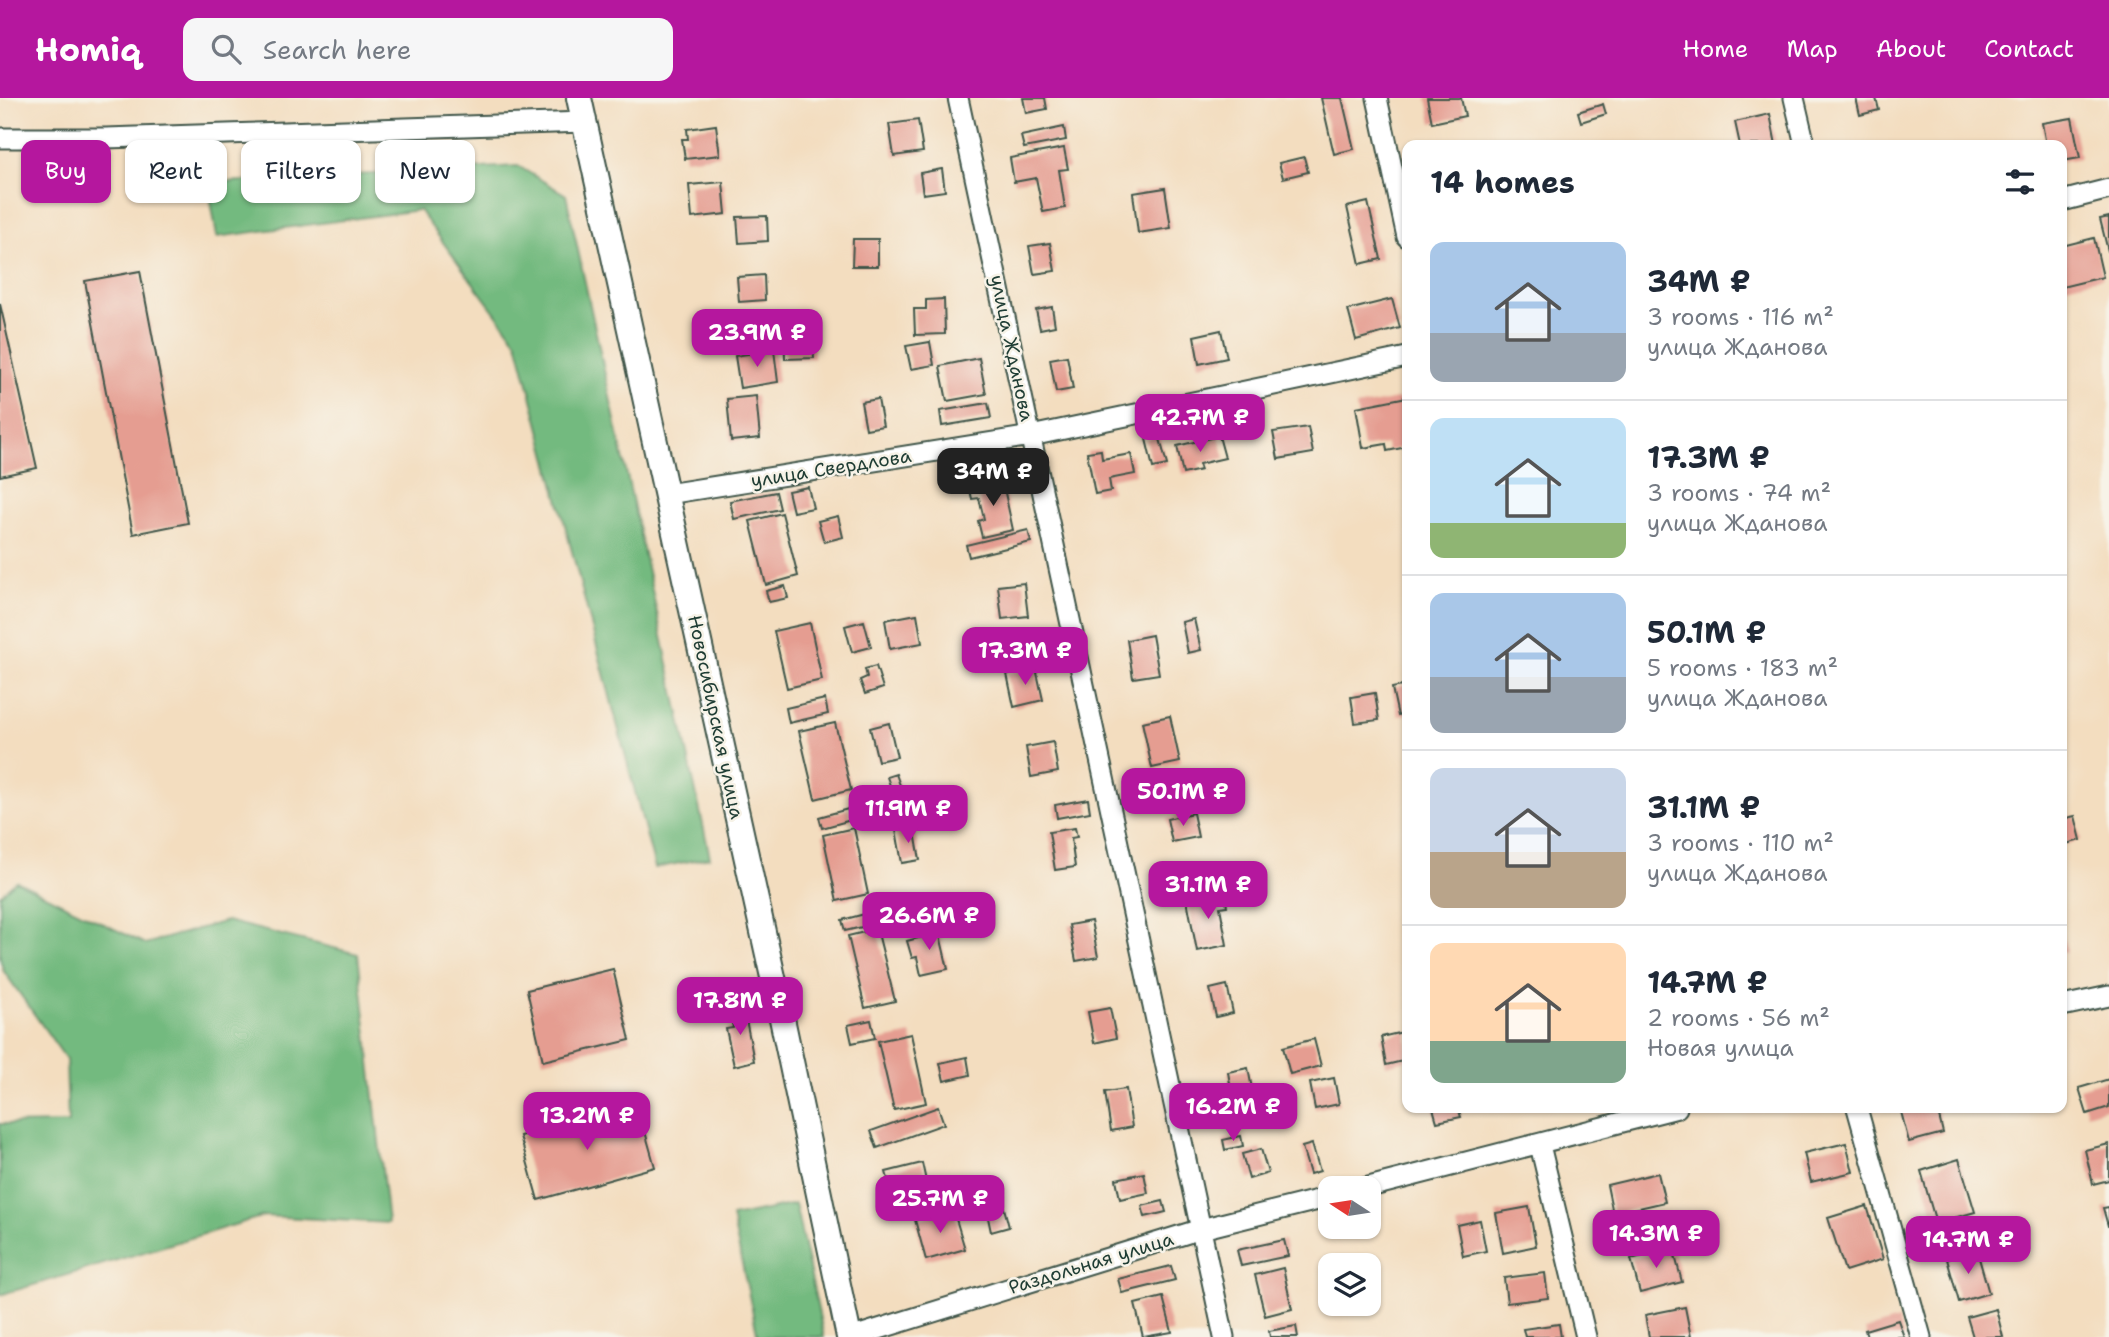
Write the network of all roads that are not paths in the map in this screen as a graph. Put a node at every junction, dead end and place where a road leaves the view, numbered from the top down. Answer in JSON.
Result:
{"nodes":[{"id":1,"x":579,"y":98,"type":"edge"},
{"id":2,"x":958,"y":98,"type":"edge"},
{"id":3,"x":1377,"y":98,"type":"edge"},
{"id":4,"x":1794,"y":98,"type":"edge"},
{"id":5,"x":585,"y":122,"type":"junction"},
{"id":6,"x":0,"y":138,"type":"edge"},
{"id":7,"x":1804,"y":140,"type":"edge"},
{"id":8,"x":2109,"y":189,"type":"edge"},
{"id":9,"x":2067,"y":200,"type":"edge"},
{"id":10,"x":1402,"y":214,"type":"edge"},
{"id":11,"x":1402,"y":358,"type":"edge"},
{"id":12,"x":1031,"y":436,"type":"junction"},
{"id":13,"x":667,"y":494,"type":"junction"},
{"id":14,"x":2109,"y":996,"type":"edge"},
{"id":15,"x":2067,"y":1005,"type":"edge"},
{"id":16,"x":1636,"y":1113,"type":"edge"},
{"id":17,"x":1858,"y":1113,"type":"edge"},
{"id":18,"x":1604,"y":1117,"type":"edge"},
{"id":19,"x":1540,"y":1145,"type":"junction"},
{"id":20,"x":1381,"y":1184,"type":"edge"},
{"id":21,"x":1318,"y":1200,"type":"edge"},
{"id":22,"x":1201,"y":1229,"type":"junction"},
{"id":23,"x":851,"y":1337,"type":"edge"},
{"id":24,"x":1224,"y":1337,"type":"edge"},
{"id":25,"x":1586,"y":1337,"type":"edge"},
{"id":26,"x":1921,"y":1337,"type":"edge"}],
"edges":[{"from":1,"to":5,"type":"street","name":"Новосибирская улица"},
{"from":2,"to":12,"type":"street","name":"улица Жданова"},
{"from":3,"to":10,"type":"street"},
{"from":4,"to":7,"type":"street"},
{"from":5,"to":6,"type":"street"},
{"from":5,"to":13,"type":"street","name":"Новосибирская улица"},
{"from":8,"to":9,"type":"street"},
{"from":11,"to":12,"type":"street","name":"улица Свердлова"},
{"from":12,"to":13,"type":"street","name":"улица Свердлова"},
{"from":12,"to":22,"type":"street","name":"улица Жданова"},
{"from":13,"to":23,"type":"street","name":"Новосибирская улица"},
{"from":14,"to":15,"type":"street"},
{"from":16,"to":18,"type":"street"},
{"from":17,"to":26,"type":"street"},
{"from":18,"to":19,"type":"street"},
{"from":19,"to":20,"type":"street"},
{"from":19,"to":25,"type":"street"},
{"from":21,"to":22,"type":"street","name":"Раздольная улица"},
{"from":22,"to":23,"type":"street","name":"Раздольная улица"},
{"from":22,"to":24,"type":"street","name":"улица Жданова"}]}
